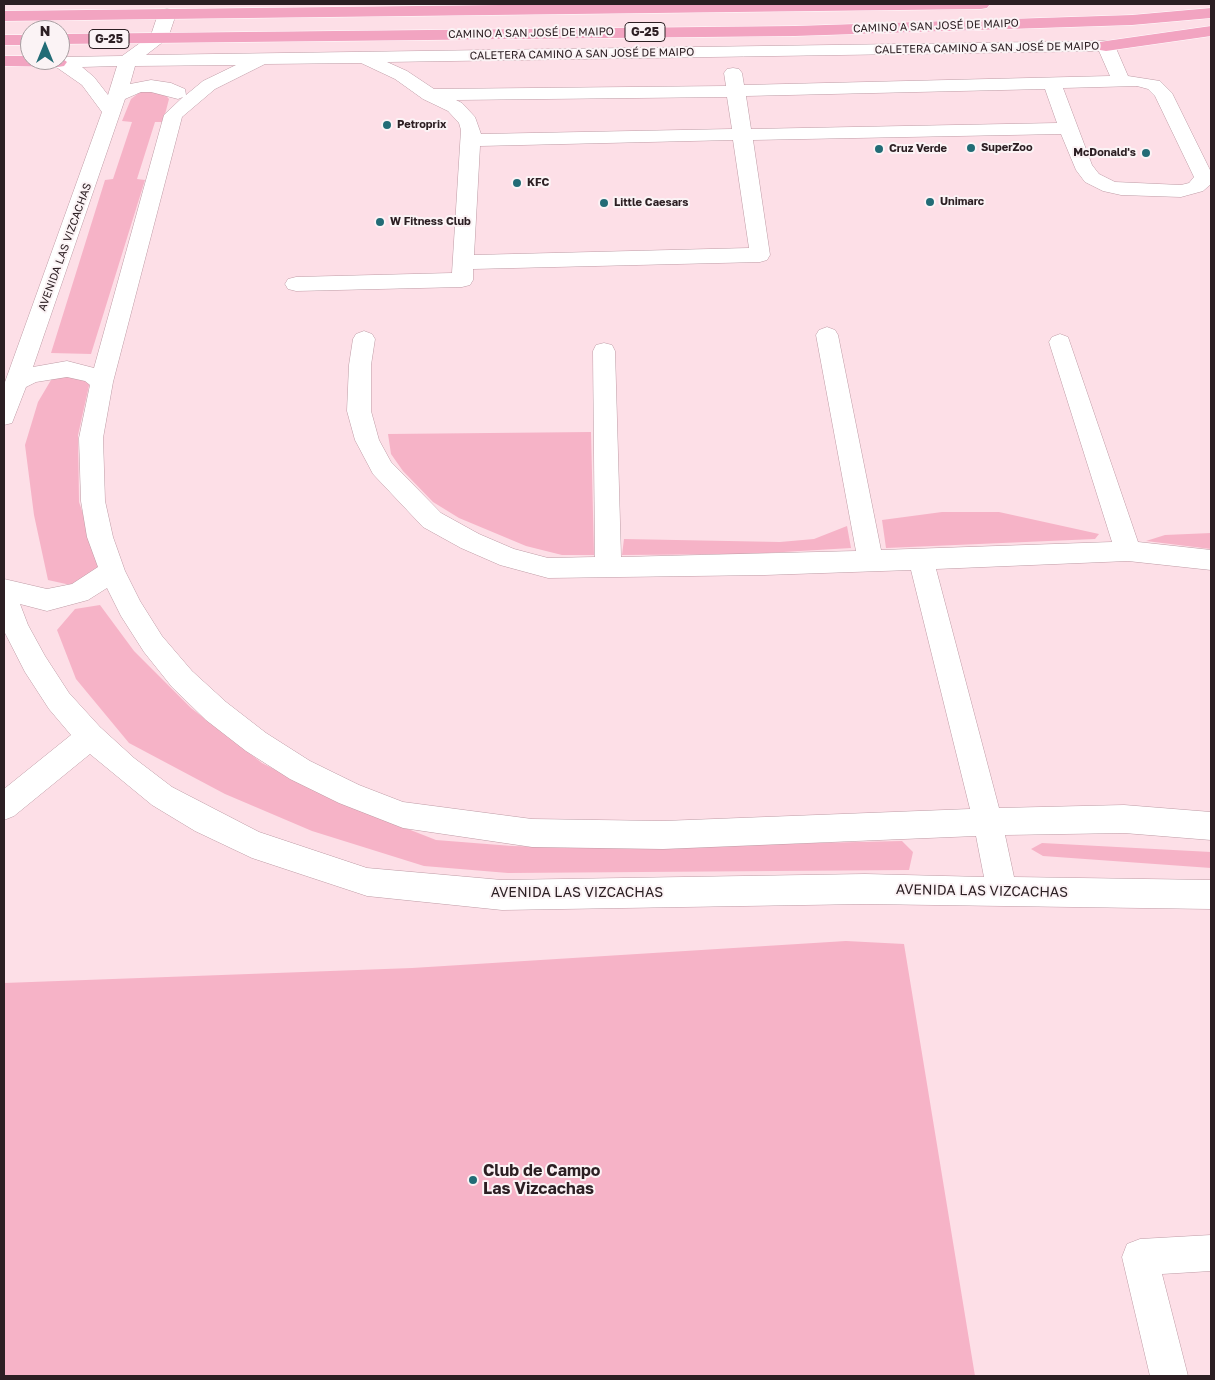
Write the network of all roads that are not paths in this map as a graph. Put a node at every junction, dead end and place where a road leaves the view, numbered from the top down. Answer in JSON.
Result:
{"nodes":[{"id":1,"x":941,"y":4,"type":"edge"},
{"id":2,"x":982,"y":4,"type":"edge"},
{"id":3,"x":1110,"y":4,"type":"edge"},
{"id":4,"x":1211,"y":13,"type":"edge"},
{"id":5,"x":167,"y":14,"type":"junction"},
{"id":6,"x":4,"y":16,"type":"edge"},
{"id":7,"x":1132,"y":20,"type":"junction"},
{"id":8,"x":1211,"y":31,"type":"edge"},
{"id":9,"x":158,"y":38,"type":"junction"},
{"id":10,"x":70,"y":39,"type":"edge"},
{"id":11,"x":4,"y":40,"type":"edge"},
{"id":12,"x":20,"y":40,"type":"edge"},
{"id":13,"x":1106,"y":46,"type":"junction"},
{"id":14,"x":730,"y":52,"type":"junction"},
{"id":15,"x":359,"y":58,"type":"junction"},
{"id":16,"x":128,"y":60,"type":"junction"},
{"id":17,"x":185,"y":60,"type":"junction"},
{"id":18,"x":261,"y":60,"type":"junction"},
{"id":19,"x":4,"y":61,"type":"edge"},
{"id":20,"x":20,"y":61,"type":"edge"},
{"id":21,"x":70,"y":62,"type":"edge"},
{"id":22,"x":70,"y":68,"type":"edge"},
{"id":23,"x":1122,"y":82,"type":"junction"},
{"id":24,"x":1052,"y":83,"type":"junction"},
{"id":25,"x":736,"y":91,"type":"junction"},
{"id":26,"x":178,"y":93,"type":"junction"},
{"id":27,"x":430,"y":94,"type":"junction"},
{"id":28,"x":114,"y":104,"type":"junction"},
{"id":29,"x":173,"y":115,"type":"junction"},
{"id":30,"x":1068,"y":128,"type":"junction"},
{"id":31,"x":742,"y":135,"type":"junction"},
{"id":32,"x":471,"y":140,"type":"junction"},
{"id":33,"x":463,"y":262,"type":"junction"},
{"id":34,"x":296,"y":284,"type":"dead end"},
{"id":35,"x":828,"y":335,"type":"dead end"},
{"id":36,"x":364,"y":339,"type":"dead end"},
{"id":37,"x":1060,"y":342,"type":"dead end"},
{"id":38,"x":604,"y":351,"type":"dead end"},
{"id":39,"x":16,"y":382,"type":"junction"},
{"id":40,"x":102,"y":382,"type":"junction"},
{"id":41,"x":4,"y":417,"type":"edge"},
{"id":42,"x":1128,"y":551,"type":"junction"},
{"id":43,"x":921,"y":559,"type":"junction"},
{"id":44,"x":870,"y":560,"type":"junction"},
{"id":45,"x":1211,"y":560,"type":"edge"},
{"id":46,"x":608,"y":568,"type":"junction"},
{"id":47,"x":112,"y":571,"type":"junction"},
{"id":48,"x":4,"y":589,"type":"edge"},
{"id":49,"x":4,"y":594,"type":"edge"},
{"id":50,"x":90,"y":736,"type":"junction"},
{"id":51,"x":4,"y":807,"type":"edge"},
{"id":52,"x":988,"y":822,"type":"junction"},
{"id":53,"x":1211,"y":826,"type":"edge"},
{"id":54,"x":1002,"y":892,"type":"junction"},
{"id":55,"x":1211,"y":895,"type":"edge"},
{"id":56,"x":1211,"y":1253,"type":"edge"},
{"id":57,"x":1169,"y":1376,"type":"edge"}],
"edges":[{"from":1,"to":2,"type":"main road","name":"CAMINO A SAN JOSÉ DE MAIPO","number":"G-25"},
{"from":1,"to":5,"type":"main road","name":"CAMINO A SAN JOSÉ DE MAIPO","number":"G-25"},
{"from":3,"to":7,"type":"main road"},
{"from":4,"to":7,"type":"main road","name":"CAMINO A SAN JOSÉ DE MAIPO","number":"G-25"},
{"from":5,"to":6,"type":"main road","name":"CAMINO A SAN JOSÉ DE MAIPO","number":"G-25"},
{"from":5,"to":9,"type":"street"},
{"from":7,"to":9,"type":"main road","name":"CAMINO A SAN JOSÉ DE MAIPO","number":"G-25"},
{"from":7,"to":13,"type":"main road"},
{"from":8,"to":13,"type":"main road"},
{"from":9,"to":10,"type":"main road","name":"CAMINO A SAN JOSÉ DE MAIPO","number":"G-25"},
{"from":9,"to":16,"type":"street"},
{"from":9,"to":17,"type":"street"},
{"from":11,"to":12,"type":"main road"},
{"from":13,"to":14,"type":"street","name":"CALETERA CAMINO A SAN JOSÉ DE MAIPO"},
{"from":13,"to":23,"type":"street"},
{"from":14,"to":15,"type":"street","name":"CALETERA CAMINO A SAN JOSÉ DE MAIPO"},
{"from":14,"to":25,"type":"street"},
{"from":15,"to":18,"type":"street","name":"CALETERA CAMINO A SAN JOSÉ DE MAIPO"},
{"from":15,"to":27,"type":"street"},
{"from":16,"to":17,"type":"street","name":"CALETERA CAMINO A SAN JOSÉ DE MAIPO"},
{"from":16,"to":21,"type":"street","name":"CALETERA CAMINO A SAN JOSÉ DE MAIPO"},
{"from":16,"to":28,"type":"street","name":"AVENIDA LAS VIZCACHAS"},
{"from":17,"to":18,"type":"street","name":"CALETERA CAMINO A SAN JOSÉ DE MAIPO"},
{"from":17,"to":26,"type":"street"},
{"from":18,"to":29,"type":"street"},
{"from":19,"to":20,"type":"main road"},
{"from":22,"to":28,"type":"street"},
{"from":23,"to":24,"type":"street"},
{"from":23,"to":30,"type":"street"},
{"from":24,"to":25,"type":"street"},
{"from":24,"to":30,"type":"street"},
{"from":25,"to":27,"type":"street"},
{"from":25,"to":31,"type":"street"},
{"from":26,"to":28,"type":"street"},
{"from":26,"to":29,"type":"street"},
{"from":27,"to":32,"type":"street"},
{"from":28,"to":39,"type":"street","name":"AVENIDA LAS VIZCACHAS"},
{"from":29,"to":40,"type":"street"},
{"from":30,"to":31,"type":"street"},
{"from":31,"to":32,"type":"street"},
{"from":31,"to":33,"type":"street"},
{"from":32,"to":33,"type":"street"},
{"from":33,"to":34,"type":"street"},
{"from":35,"to":44,"type":"street"},
{"from":36,"to":46,"type":"street"},
{"from":37,"to":42,"type":"street"},
{"from":38,"to":46,"type":"street"},
{"from":39,"to":40,"type":"street"},
{"from":39,"to":41,"type":"street","name":"AVENIDA LAS VIZCACHAS"},
{"from":40,"to":47,"type":"street"},
{"from":42,"to":43,"type":"street"},
{"from":42,"to":45,"type":"street"},
{"from":43,"to":44,"type":"street"},
{"from":43,"to":52,"type":"street"},
{"from":44,"to":46,"type":"street"},
{"from":47,"to":48,"type":"street"},
{"from":47,"to":52,"type":"street"},
{"from":49,"to":50,"type":"street","name":"AVENIDA LAS VIZCACHAS"},
{"from":50,"to":51,"type":"street"},
{"from":50,"to":54,"type":"street","name":"AVENIDA LAS VIZCACHAS"},
{"from":52,"to":53,"type":"street"},
{"from":52,"to":54,"type":"street"},
{"from":54,"to":55,"type":"street","name":"AVENIDA LAS VIZCACHAS"},
{"from":56,"to":57,"type":"street"}]}
